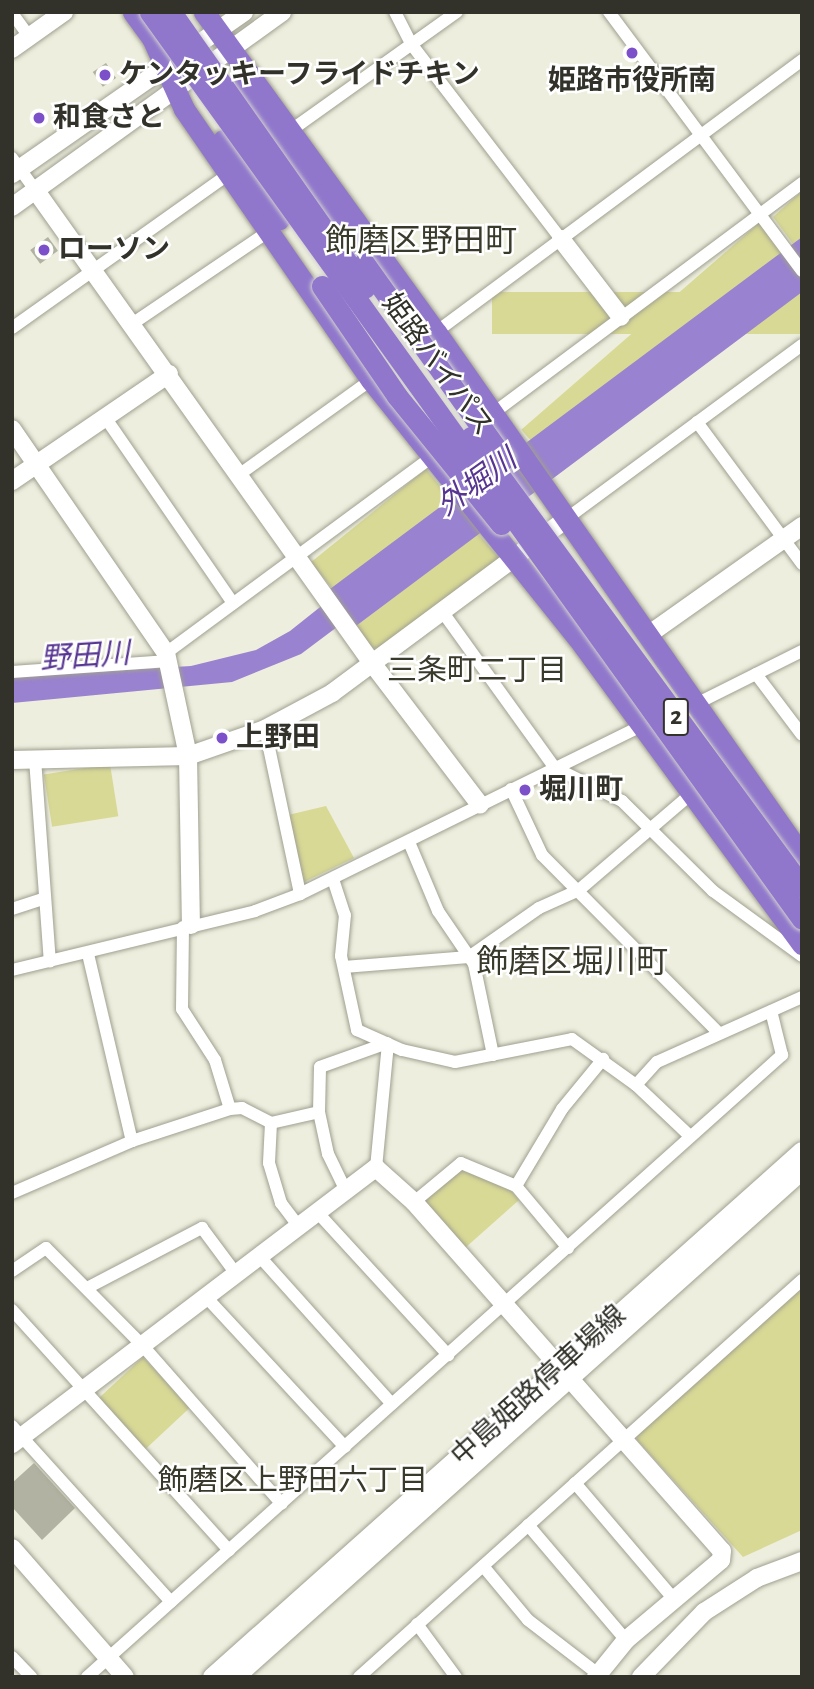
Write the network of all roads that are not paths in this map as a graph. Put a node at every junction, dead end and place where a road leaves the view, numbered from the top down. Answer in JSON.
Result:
{"nodes":[{"id":1,"x":64,"y":12,"type":"edge"},
{"id":2,"x":120,"y":12,"type":"edge"},
{"id":3,"x":133,"y":12,"type":"edge"},
{"id":4,"x":150,"y":12,"type":"edge"},
{"id":5,"x":171,"y":12,"type":"edge"},
{"id":6,"x":190,"y":12,"type":"edge"},
{"id":7,"x":204,"y":12,"type":"edge"},
{"id":8,"x":244,"y":12,"type":"edge"},
{"id":9,"x":282,"y":12,"type":"edge"},
{"id":10,"x":395,"y":12,"type":"edge"},
{"id":11,"x":457,"y":12,"type":"edge"},
{"id":12,"x":610,"y":12,"type":"edge"},
{"id":13,"x":12,"y":13,"type":"edge"},
{"id":14,"x":29,"y":36,"type":"junction"},
{"id":15,"x":224,"y":40,"type":"junction"},
{"id":16,"x":412,"y":45,"type":"junction"},
{"id":17,"x":12,"y":49,"type":"edge"},
{"id":18,"x":802,"y":60,"type":"edge"},
{"id":19,"x":164,"y":68,"type":"junction"},
{"id":20,"x":179,"y":90,"type":"junction"},
{"id":21,"x":290,"y":131,"type":"junction"},
{"id":22,"x":701,"y":135,"type":"junction"},
{"id":23,"x":15,"y":167,"type":"edge"},
{"id":24,"x":230,"y":173,"type":"junction"},
{"id":25,"x":802,"y":183,"type":"edge"},
{"id":26,"x":36,"y":191,"type":"junction"},
{"id":27,"x":12,"y":207,"type":"edge"},
{"id":28,"x":759,"y":215,"type":"junction"},
{"id":29,"x":271,"y":230,"type":"junction"},
{"id":30,"x":561,"y":239,"type":"junction"},
{"id":31,"x":802,"y":271,"type":"edge"},
{"id":32,"x":93,"y":272,"type":"junction"},
{"id":33,"x":621,"y":317,"type":"junction"},
{"id":34,"x":132,"y":324,"type":"junction"},
{"id":35,"x":12,"y":328,"type":"edge"},
{"id":36,"x":436,"y":332,"type":"junction"},
{"id":37,"x":802,"y":345,"type":"edge"},
{"id":38,"x":169,"y":374,"type":"junction"},
{"id":39,"x":371,"y":380,"type":"junction"},
{"id":40,"x":492,"y":415,"type":"junction"},
{"id":41,"x":105,"y":417,"type":"junction"},
{"id":42,"x":697,"y":422,"type":"junction"},
{"id":43,"x":12,"y":429,"type":"edge"},
{"id":44,"x":435,"y":463,"type":"junction"},
{"id":45,"x":36,"y":464,"type":"junction"},
{"id":46,"x":240,"y":474,"type":"junction"},
{"id":47,"x":12,"y":481,"type":"edge"},
{"id":48,"x":566,"y":519,"type":"junction"},
{"id":49,"x":802,"y":526,"type":"edge"},
{"id":50,"x":784,"y":539,"type":"junction"},
{"id":51,"x":551,"y":546,"type":"junction"},
{"id":52,"x":508,"y":552,"type":"junction"},
{"id":53,"x":299,"y":557,"type":"junction"},
{"id":54,"x":802,"y":564,"type":"edge"},
{"id":55,"x":233,"y":603,"type":"junction"},
{"id":56,"x":576,"y":610,"type":"junction"},
{"id":57,"x":442,"y":611,"type":"junction"},
{"id":58,"x":648,"y":635,"type":"junction"},
{"id":59,"x":802,"y":651,"type":"edge"},
{"id":60,"x":167,"y":657,"type":"junction"},
{"id":61,"x":372,"y":663,"type":"junction"},
{"id":62,"x":12,"y":673,"type":"edge"},
{"id":63,"x":756,"y":674,"type":"junction"},
{"id":64,"x":694,"y":705,"type":"junction"},
{"id":65,"x":641,"y":726,"type":"junction"},
{"id":66,"x":265,"y":729,"type":"junction"},
{"id":67,"x":801,"y":732,"type":"edge"},
{"id":68,"x":188,"y":756,"type":"junction"},
{"id":69,"x":12,"y":760,"type":"edge"},
{"id":70,"x":34,"y":760,"type":"junction"},
{"id":71,"x":555,"y":768,"type":"junction"},
{"id":72,"x":511,"y":789,"type":"junction"},
{"id":73,"x":691,"y":794,"type":"junction"},
{"id":74,"x":480,"y":805,"type":"junction"},
{"id":75,"x":651,"y":827,"type":"junction"},
{"id":76,"x":409,"y":842,"type":"junction"},
{"id":77,"x":802,"y":856,"type":"edge"},
{"id":78,"x":333,"y":878,"type":"junction"},
{"id":79,"x":802,"y":887,"type":"edge"},
{"id":80,"x":579,"y":890,"type":"junction"},
{"id":81,"x":300,"y":894,"type":"junction"},
{"id":82,"x":43,"y":899,"type":"junction"},
{"id":83,"x":12,"y":909,"type":"edge"},
{"id":84,"x":802,"y":919,"type":"edge"},
{"id":85,"x":187,"y":926,"type":"junction"},
{"id":86,"x":802,"y":944,"type":"edge"},
{"id":87,"x":88,"y":954,"type":"junction"},
{"id":88,"x":802,"y":956,"type":"edge"},
{"id":89,"x":469,"y":957,"type":"junction"},
{"id":90,"x":50,"y":961,"type":"junction"},
{"id":91,"x":344,"y":967,"type":"junction"},
{"id":92,"x":12,"y":970,"type":"edge"},
{"id":93,"x":802,"y":997,"type":"edge"},
{"id":94,"x":771,"y":1011,"type":"junction"},
{"id":95,"x":718,"y":1032,"type":"junction"},
{"id":96,"x":388,"y":1043,"type":"junction"},
{"id":97,"x":493,"y":1055,"type":"junction"},
{"id":98,"x":603,"y":1059,"type":"junction"},
{"id":99,"x":636,"y":1085,"type":"junction"},
{"id":100,"x":230,"y":1109,"type":"junction"},
{"id":101,"x":319,"y":1112,"type":"junction"},
{"id":102,"x":271,"y":1123,"type":"junction"},
{"id":103,"x":690,"y":1136,"type":"junction"},
{"id":104,"x":132,"y":1141,"type":"junction"},
{"id":105,"x":802,"y":1151,"type":"edge"},
{"id":106,"x":376,"y":1168,"type":"junction"},
{"id":107,"x":802,"y":1171,"type":"edge"},
{"id":108,"x":516,"y":1186,"type":"junction"},
{"id":109,"x":346,"y":1191,"type":"junction"},
{"id":110,"x":12,"y":1193,"type":"edge"},
{"id":111,"x":414,"y":1202,"type":"junction"},
{"id":112,"x":318,"y":1213,"type":"junction"},
{"id":113,"x":299,"y":1227,"type":"junction"},
{"id":114,"x":568,"y":1248,"type":"junction"},
{"id":115,"x":261,"y":1258,"type":"junction"},
{"id":116,"x":12,"y":1271,"type":"edge"},
{"id":117,"x":237,"y":1275,"type":"junction"},
{"id":118,"x":802,"y":1280,"type":"edge"},
{"id":119,"x":87,"y":1288,"type":"junction"},
{"id":120,"x":206,"y":1298,"type":"junction"},
{"id":121,"x":504,"y":1305,"type":"junction"},
{"id":122,"x":12,"y":1310,"type":"edge"},
{"id":123,"x":143,"y":1346,"type":"junction"},
{"id":124,"x":448,"y":1355,"type":"junction"},
{"id":125,"x":565,"y":1374,"type":"junction"},
{"id":126,"x":85,"y":1391,"type":"junction"},
{"id":127,"x":392,"y":1404,"type":"junction"},
{"id":128,"x":16,"y":1436,"type":"edge"},
{"id":129,"x":624,"y":1440,"type":"junction"},
{"id":130,"x":345,"y":1447,"type":"junction"},
{"id":131,"x":575,"y":1483,"type":"junction"},
{"id":132,"x":282,"y":1504,"type":"junction"},
{"id":133,"x":528,"y":1525,"type":"junction"},
{"id":134,"x":12,"y":1548,"type":"edge"},
{"id":135,"x":229,"y":1550,"type":"junction"},
{"id":136,"x":802,"y":1561,"type":"edge"},
{"id":137,"x":482,"y":1566,"type":"junction"},
{"id":138,"x":673,"y":1598,"type":"junction"},
{"id":139,"x":171,"y":1602,"type":"junction"},
{"id":140,"x":417,"y":1624,"type":"junction"},
{"id":141,"x":626,"y":1640,"type":"junction"},
{"id":142,"x":12,"y":1657,"type":"edge"},
{"id":143,"x":108,"y":1658,"type":"junction"},
{"id":144,"x":367,"y":1674,"type":"edge"},
{"id":145,"x":597,"y":1675,"type":"edge"},
{"id":146,"x":31,"y":1677,"type":"edge"},
{"id":147,"x":87,"y":1677,"type":"edge"},
{"id":148,"x":125,"y":1677,"type":"edge"},
{"id":149,"x":212,"y":1677,"type":"edge"},
{"id":150,"x":236,"y":1677,"type":"edge"},
{"id":151,"x":456,"y":1677,"type":"edge"},
{"id":152,"x":641,"y":1677,"type":"edge"}],
"edges":[{"from":1,"to":14,"type":"street"},
{"from":2,"to":19,"type":"highway"},
{"from":3,"to":19,"type":"highway"},
{"from":4,"to":56,"type":"highway","name":"姫路バイパス","number":"2","bridge":true},
{"from":5,"to":51,"type":"highway","name":"姫路バイパス","number":"2","bridge":true},
{"from":6,"to":15,"type":"highway"},
{"from":7,"to":15,"type":"highway"},
{"from":8,"to":15,"type":"street"},
{"from":9,"to":15,"type":"street"},
{"from":10,"to":16,"type":"street"},
{"from":11,"to":16,"type":"street"},
{"from":12,"to":22,"type":"street"},
{"from":13,"to":14,"type":"street"},
{"from":14,"to":17,"type":"street"},
{"from":15,"to":19,"type":"street"},
{"from":15,"to":20,"type":"street"},
{"from":15,"to":21,"type":"highway"},
{"from":15,"to":51,"type":"highway","bridge":true},
{"from":16,"to":21,"type":"street"},
{"from":16,"to":30,"type":"street"},
{"from":18,"to":22,"type":"street"},
{"from":19,"to":20,"type":"highway"},
{"from":19,"to":23,"type":"street"},
{"from":20,"to":24,"type":"highway"},
{"from":20,"to":26,"type":"street"},
{"from":20,"to":56,"type":"highway","bridge":true},
{"from":21,"to":36,"type":"highway"},
{"from":22,"to":28,"type":"street"},
{"from":22,"to":30,"type":"street"},
{"from":23,"to":26,"type":"street"},
{"from":24,"to":29,"type":"highway"},
{"from":24,"to":32,"type":"street"},
{"from":25,"to":28,"type":"street"},
{"from":26,"to":27,"type":"street"},
{"from":26,"to":32,"type":"street"},
{"from":28,"to":31,"type":"street"},
{"from":28,"to":33,"type":"street"},
{"from":29,"to":34,"type":"street"},
{"from":29,"to":39,"type":"highway"},
{"from":30,"to":33,"type":"street"},
{"from":30,"to":36,"type":"street"},
{"from":32,"to":34,"type":"street"},
{"from":32,"to":35,"type":"street"},
{"from":33,"to":40,"type":"street"},
{"from":34,"to":38,"type":"street"},
{"from":36,"to":40,"type":"highway"},
{"from":37,"to":42,"type":"street"},
{"from":38,"to":41,"type":"street"},
{"from":38,"to":46,"type":"street"},
{"from":39,"to":44,"type":"highway"},
{"from":39,"to":46,"type":"street"},
{"from":40,"to":44,"type":"street"},
{"from":40,"to":48,"type":"highway"},
{"from":41,"to":45,"type":"street"},
{"from":41,"to":55,"type":"street"},
{"from":42,"to":48,"type":"street"},
{"from":42,"to":50,"type":"street"},
{"from":43,"to":45,"type":"street"},
{"from":44,"to":52,"type":"highway"},
{"from":44,"to":53,"type":"street"},
{"from":45,"to":47,"type":"street"},
{"from":45,"to":60,"type":"street"},
{"from":46,"to":53,"type":"street"},
{"from":48,"to":52,"type":"street"},
{"from":48,"to":58,"type":"highway"},
{"from":49,"to":50,"type":"street"},
{"from":50,"to":54,"type":"street"},
{"from":50,"to":58,"type":"street"},
{"from":51,"to":79,"type":"highway","name":"姫路バイパス","number":"2","bridge":true},
{"from":52,"to":57,"type":"street"},
{"from":52,"to":65,"type":"highway"},
{"from":53,"to":55,"type":"street"},
{"from":53,"to":61,"type":"street"},
{"from":55,"to":60,"type":"street"},
{"from":56,"to":84,"type":"highway","name":"姫路バイパス","number":"2","bridge":true},
{"from":57,"to":61,"type":"street"},
{"from":57,"to":71,"type":"street"},
{"from":58,"to":64,"type":"highway"},
{"from":59,"to":63,"type":"street"},
{"from":60,"to":62,"type":"street"},
{"from":60,"to":68,"type":"street"},
{"from":61,"to":66,"type":"street"},
{"from":61,"to":74,"type":"street"},
{"from":63,"to":64,"type":"street"},
{"from":63,"to":67,"type":"street"},
{"from":64,"to":77,"type":"highway"},
{"from":65,"to":71,"type":"street"},
{"from":65,"to":73,"type":"highway"},
{"from":66,"to":68,"type":"street"},
{"from":66,"to":81,"type":"street"},
{"from":68,"to":70,"type":"street"},
{"from":68,"to":85,"type":"street"},
{"from":69,"to":70,"type":"street"},
{"from":70,"to":82,"type":"street"},
{"from":71,"to":72,"type":"street"},
{"from":71,"to":75,"type":"street"},
{"from":72,"to":74,"type":"street"},
{"from":72,"to":80,"type":"street"},
{"from":73,"to":75,"type":"street"},
{"from":73,"to":86,"type":"highway"},
{"from":74,"to":76,"type":"street"},
{"from":75,"to":80,"type":"street"},
{"from":75,"to":88,"type":"street"},
{"from":76,"to":78,"type":"street"},
{"from":76,"to":89,"type":"street"},
{"from":78,"to":81,"type":"street"},
{"from":78,"to":91,"type":"street"},
{"from":80,"to":89,"type":"street"},
{"from":80,"to":95,"type":"street"},
{"from":81,"to":85,"type":"street"},
{"from":82,"to":83,"type":"street"},
{"from":82,"to":90,"type":"street"},
{"from":85,"to":87,"type":"street"},
{"from":85,"to":100,"type":"street"},
{"from":87,"to":90,"type":"street"},
{"from":87,"to":104,"type":"street"},
{"from":89,"to":91,"type":"street"},
{"from":89,"to":97,"type":"street"},
{"from":90,"to":92,"type":"street"},
{"from":91,"to":96,"type":"street"},
{"from":93,"to":94,"type":"street"},
{"from":94,"to":95,"type":"street"},
{"from":94,"to":103,"type":"street"},
{"from":95,"to":99,"type":"street"},
{"from":96,"to":97,"type":"street"},
{"from":96,"to":101,"type":"street"},
{"from":96,"to":106,"type":"street"},
{"from":97,"to":98,"type":"street"},
{"from":98,"to":99,"type":"street"},
{"from":98,"to":108,"type":"street"},
{"from":99,"to":103,"type":"street"},
{"from":100,"to":102,"type":"street"},
{"from":100,"to":104,"type":"street"},
{"from":101,"to":102,"type":"street"},
{"from":101,"to":109,"type":"street"},
{"from":102,"to":113,"type":"street"},
{"from":103,"to":114,"type":"street"},
{"from":104,"to":110,"type":"street"},
{"from":105,"to":125,"type":"street","name":"中島姫路停車場線"},
{"from":106,"to":109,"type":"street"},
{"from":106,"to":111,"type":"street"},
{"from":107,"to":125,"type":"street","name":"中島姫路停車場線"},
{"from":108,"to":111,"type":"street"},
{"from":108,"to":114,"type":"street"},
{"from":109,"to":112,"type":"street"},
{"from":111,"to":121,"type":"street"},
{"from":112,"to":113,"type":"street"},
{"from":112,"to":124,"type":"street"},
{"from":113,"to":115,"type":"street"},
{"from":114,"to":121,"type":"street"},
{"from":115,"to":117,"type":"street"},
{"from":115,"to":127,"type":"street"},
{"from":116,"to":119,"type":"street"},
{"from":117,"to":119,"type":"street"},
{"from":117,"to":120,"type":"street"},
{"from":118,"to":129,"type":"street"},
{"from":119,"to":123,"type":"street"},
{"from":120,"to":123,"type":"street"},
{"from":120,"to":130,"type":"street"},
{"from":121,"to":124,"type":"street"},
{"from":121,"to":125,"type":"street"},
{"from":122,"to":126,"type":"street"},
{"from":123,"to":126,"type":"street"},
{"from":123,"to":132,"type":"street"},
{"from":124,"to":127,"type":"street"},
{"from":125,"to":129,"type":"street"},
{"from":125,"to":149,"type":"street","name":"中島姫路停車場線"},
{"from":125,"to":150,"type":"street","name":"中島姫路停車場線"},
{"from":126,"to":128,"type":"street"},
{"from":126,"to":135,"type":"street"},
{"from":127,"to":130,"type":"street"},
{"from":128,"to":139,"type":"street"},
{"from":129,"to":131,"type":"street"},
{"from":129,"to":138,"type":"street"},
{"from":130,"to":132,"type":"street"},
{"from":131,"to":133,"type":"street"},
{"from":131,"to":138,"type":"street"},
{"from":132,"to":135,"type":"street"},
{"from":133,"to":137,"type":"street"},
{"from":133,"to":141,"type":"street"},
{"from":134,"to":143,"type":"street"},
{"from":135,"to":139,"type":"street"},
{"from":136,"to":152,"type":"street"},
{"from":137,"to":140,"type":"street"},
{"from":137,"to":145,"type":"street"},
{"from":138,"to":141,"type":"street"},
{"from":139,"to":143,"type":"street"},
{"from":140,"to":144,"type":"street"},
{"from":140,"to":151,"type":"street"},
{"from":141,"to":145,"type":"street"},
{"from":142,"to":146,"type":"street"},
{"from":143,"to":147,"type":"street"},
{"from":143,"to":148,"type":"street"}]}
